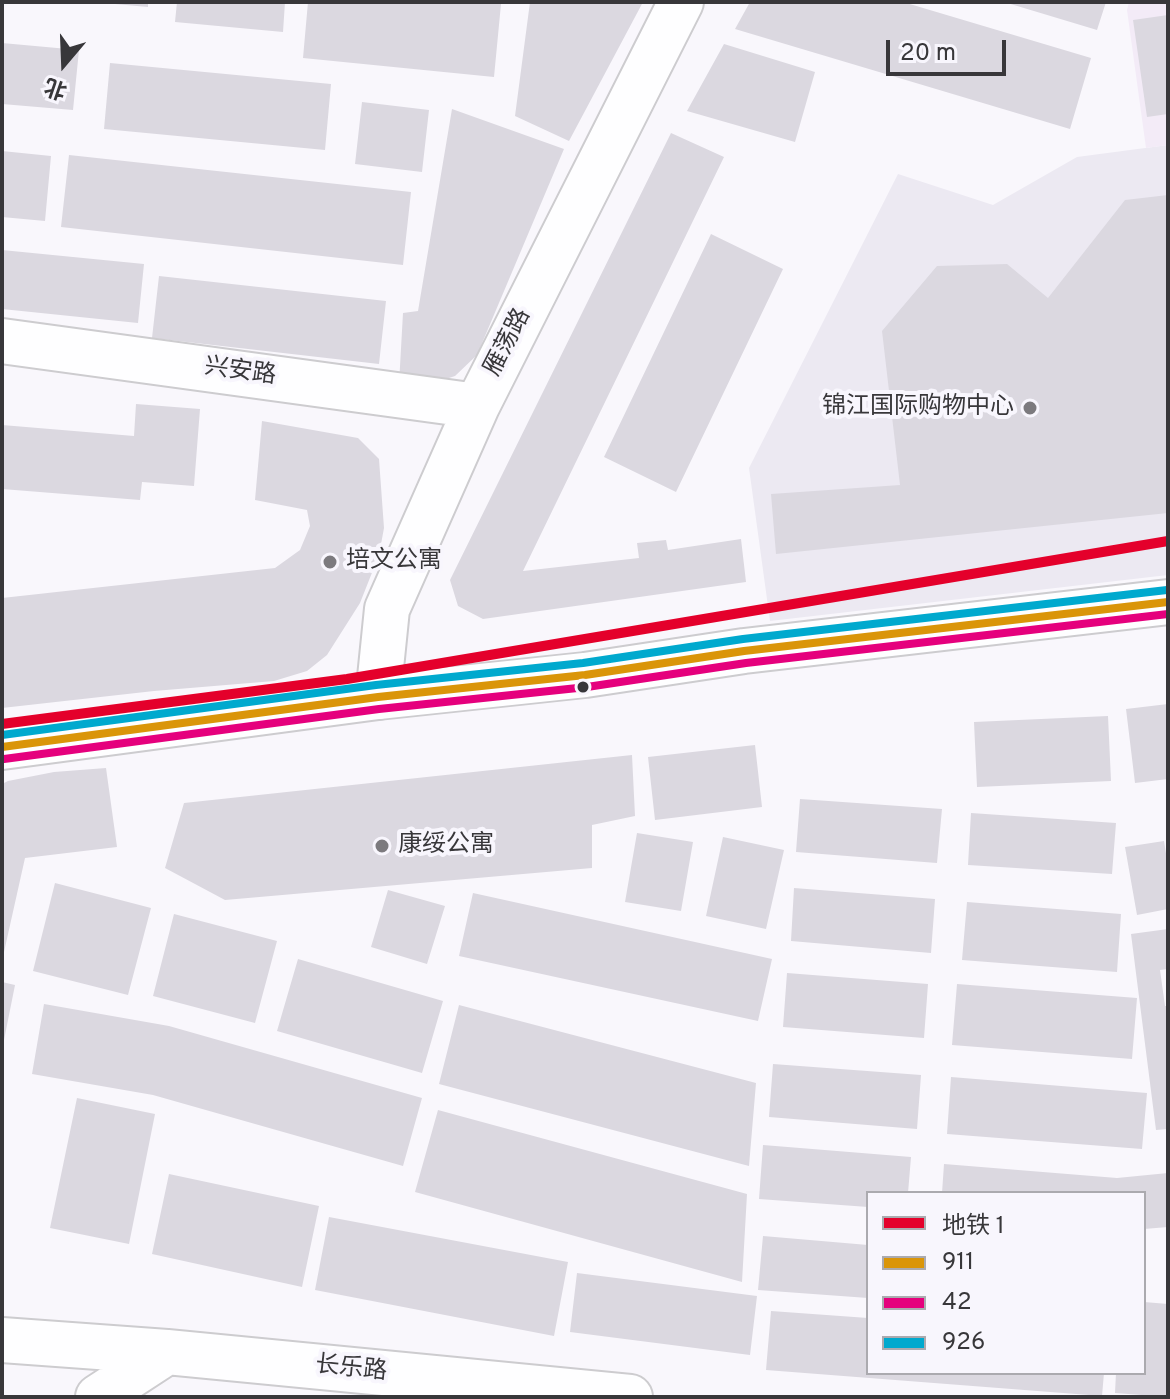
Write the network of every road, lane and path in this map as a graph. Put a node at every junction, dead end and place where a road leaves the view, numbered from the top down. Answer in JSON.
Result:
{"nodes":[{"id":1,"x":681,"y":2,"type":"edge"},
{"id":2,"x":2,"y":341,"type":"edge"},
{"id":3,"x":477,"y":406,"type":"junction"},
{"id":4,"x":1168,"y":602,"type":"edge"},
{"id":5,"x":378,"y":697,"type":"junction"},
{"id":6,"x":2,"y":747,"type":"edge"},
{"id":7,"x":2,"y":1340,"type":"edge"},
{"id":8,"x":167,"y":1352,"type":"junction"},
{"id":9,"x":98,"y":1397,"type":"edge"},
{"id":10,"x":630,"y":1397,"type":"edge"}],
"edges":[{"from":1,"to":3,"type":"street","name":"雁荡路"},
{"from":2,"to":3,"type":"street","name":"兴安路"},
{"from":3,"to":5,"type":"street","name":"雁荡路"},
{"from":4,"to":5,"type":"street"},
{"from":5,"to":6,"type":"street"},
{"from":7,"to":8,"type":"street","name":"长乐路"},
{"from":8,"to":9,"type":"street"},
{"from":8,"to":10,"type":"street","name":"长乐路"}]}
